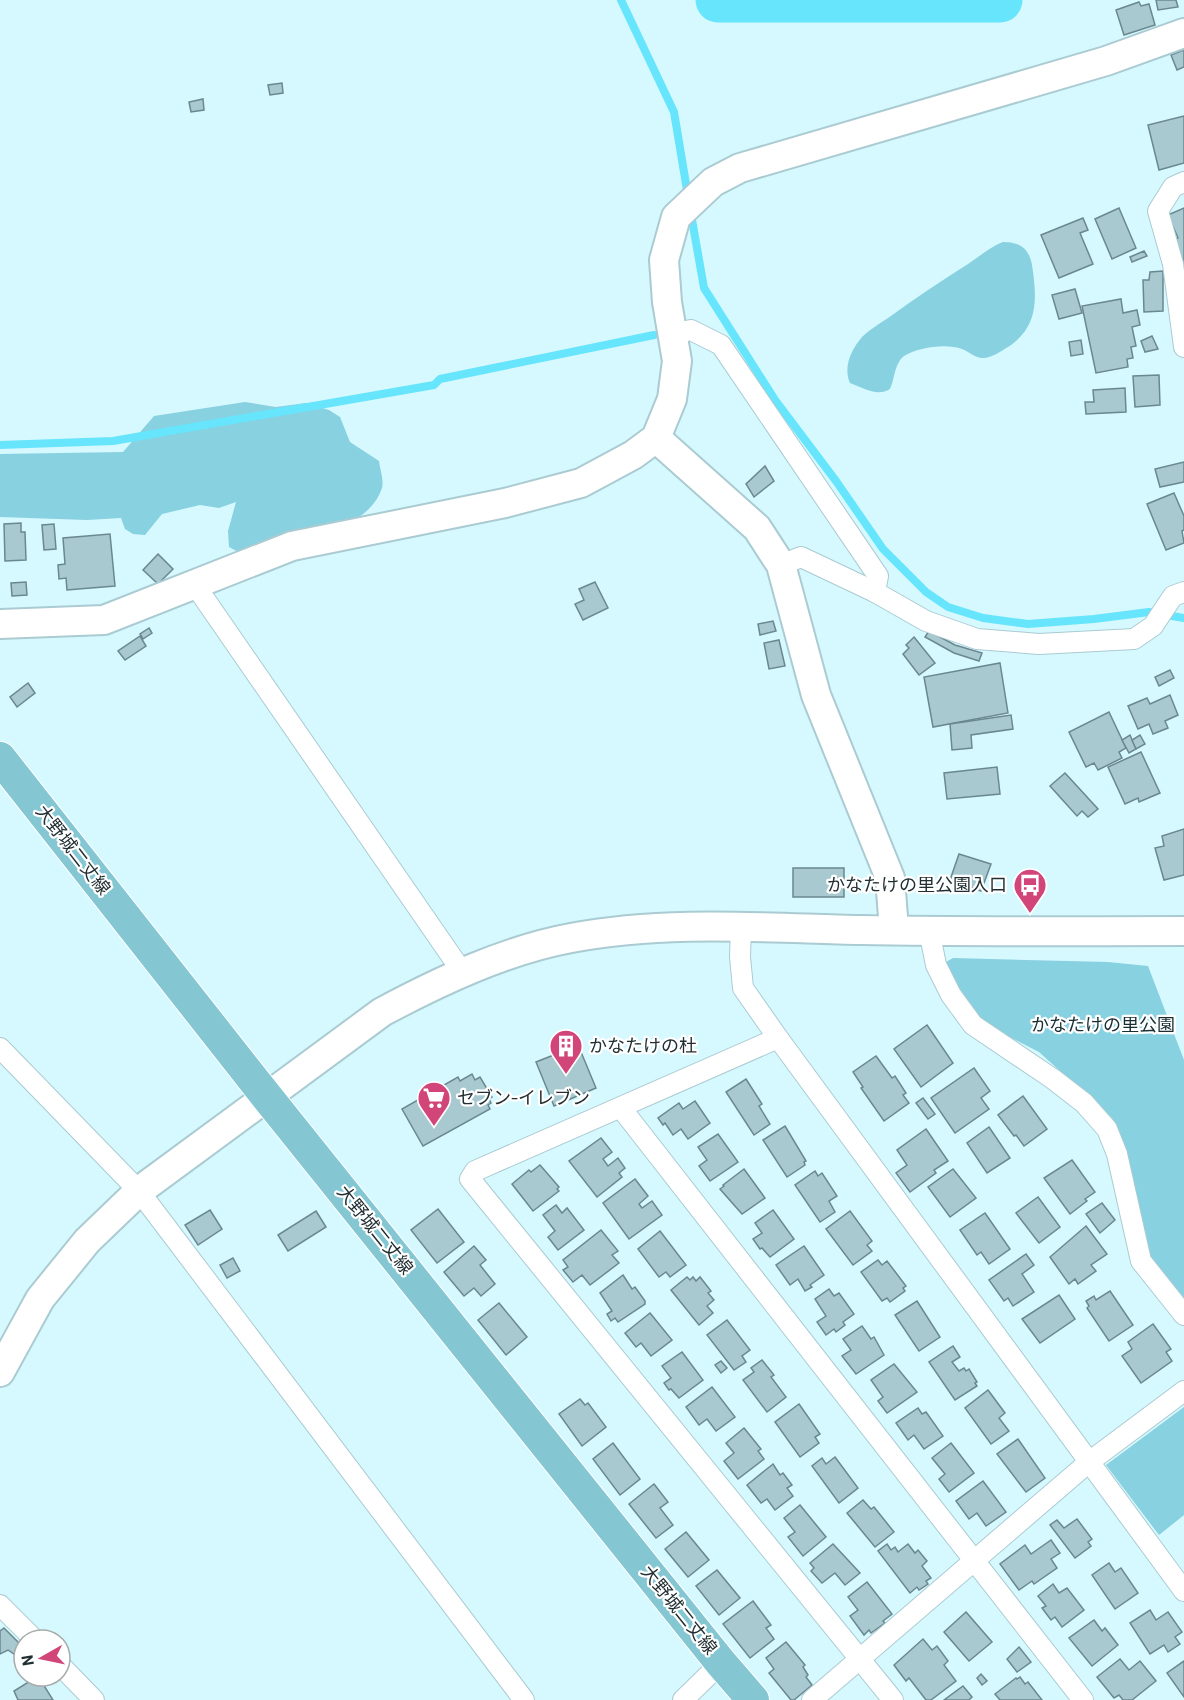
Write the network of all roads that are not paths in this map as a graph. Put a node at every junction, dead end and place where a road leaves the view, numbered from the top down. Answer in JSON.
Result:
{"nodes":[{"id":1,"x":1184,"y":33,"type":"edge"},
{"id":2,"x":1184,"y":182,"type":"edge"},
{"id":3,"x":672,"y":334,"type":"junction"},
{"id":4,"x":1184,"y":347,"type":"edge"},
{"id":5,"x":656,"y":438,"type":"junction"},
{"id":6,"x":781,"y":565,"type":"junction"},
{"id":7,"x":195,"y":585,"type":"junction"},
{"id":8,"x":875,"y":592,"type":"junction"},
{"id":9,"x":1178,"y":594,"type":"edge"},
{"id":10,"x":0,"y":624,"type":"edge"},
{"id":11,"x":0,"y":758,"type":"edge"},
{"id":12,"x":741,"y":927,"type":"junction"},
{"id":13,"x":894,"y":930,"type":"junction"},
{"id":14,"x":929,"y":930,"type":"junction"},
{"id":15,"x":1184,"y":931,"type":"edge"},
{"id":16,"x":463,"y":973,"type":"junction"},
{"id":17,"x":778,"y":1038,"type":"junction"},
{"id":18,"x":0,"y":1048,"type":"edge"},
{"id":19,"x":267,"y":1097,"type":"junction"},
{"id":20,"x":621,"y":1108,"type":"junction"},
{"id":21,"x":139,"y":1191,"type":"junction"},
{"id":22,"x":1184,"y":1316,"type":"edge"},
{"id":23,"x":0,"y":1372,"type":"edge"},
{"id":24,"x":1184,"y":1391,"type":"edge"},
{"id":25,"x":1089,"y":1462,"type":"junction"},
{"id":26,"x":974,"y":1562,"type":"junction"},
{"id":27,"x":1184,"y":1591,"type":"edge"},
{"id":28,"x":0,"y":1605,"type":"edge"},
{"id":29,"x":23,"y":1628,"type":"edge"},
{"id":30,"x":860,"y":1661,"type":"junction"},
{"id":31,"x":721,"y":1663,"type":"junction"},
{"id":32,"x":72,"y":1677,"type":"edge"},
{"id":33,"x":94,"y":1700,"type":"edge"},
{"id":34,"x":524,"y":1700,"type":"edge"},
{"id":35,"x":683,"y":1700,"type":"edge"},
{"id":36,"x":753,"y":1700,"type":"edge"},
{"id":37,"x":812,"y":1700,"type":"edge"},
{"id":38,"x":893,"y":1700,"type":"edge"},
{"id":39,"x":1083,"y":1700,"type":"edge"}],
"edges":[{"from":1,"to":3,"type":"street"},
{"from":2,"to":4,"type":"street"},
{"from":3,"to":5,"type":"street"},
{"from":3,"to":8,"type":"street"},
{"from":5,"to":6,"type":"street"},
{"from":5,"to":7,"type":"street"},
{"from":6,"to":8,"type":"street"},
{"from":6,"to":13,"type":"street"},
{"from":7,"to":10,"type":"street"},
{"from":7,"to":16,"type":"street"},
{"from":8,"to":9,"type":"street"},
{"from":11,"to":19,"type":"main road","name":"大野城二丈線"},
{"from":12,"to":13,"type":"street"},
{"from":12,"to":16,"type":"street"},
{"from":12,"to":17,"type":"street"},
{"from":13,"to":14,"type":"street"},
{"from":14,"to":15,"type":"street"},
{"from":14,"to":22,"type":"street"},
{"from":16,"to":19,"type":"street"},
{"from":17,"to":20,"type":"street"},
{"from":17,"to":25,"type":"street"},
{"from":18,"to":21,"type":"street"},
{"from":19,"to":21,"type":"street"},
{"from":19,"to":31,"type":"main road","name":"大野城二丈線"},
{"from":20,"to":26,"type":"street"},
{"from":20,"to":30,"type":"street"},
{"from":21,"to":23,"type":"street"},
{"from":21,"to":34,"type":"street"},
{"from":24,"to":25,"type":"street"},
{"from":25,"to":26,"type":"street"},
{"from":25,"to":27,"type":"street"},
{"from":26,"to":30,"type":"street"},
{"from":26,"to":39,"type":"street"},
{"from":28,"to":29,"type":"street"},
{"from":30,"to":37,"type":"street"},
{"from":30,"to":38,"type":"street"},
{"from":31,"to":35,"type":"street"},
{"from":31,"to":36,"type":"main road","name":"大野城二丈線"},
{"from":32,"to":33,"type":"street"}]}
